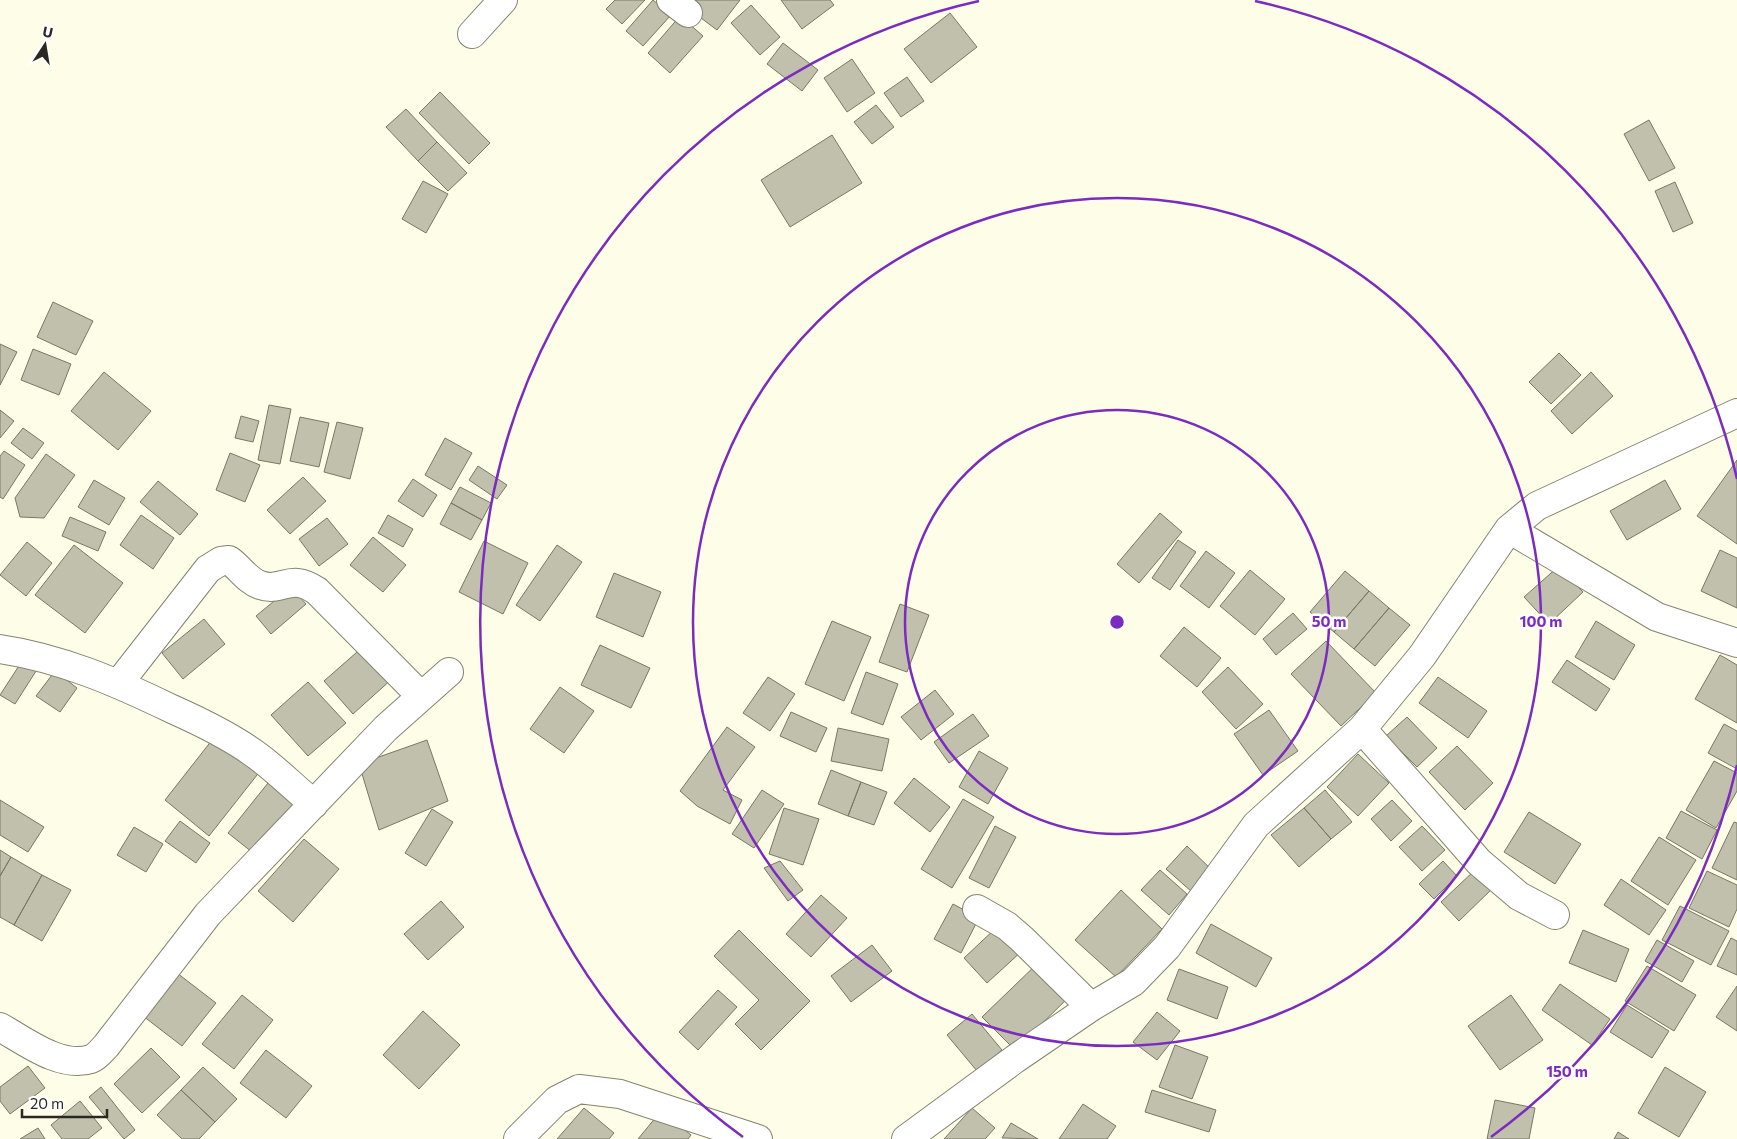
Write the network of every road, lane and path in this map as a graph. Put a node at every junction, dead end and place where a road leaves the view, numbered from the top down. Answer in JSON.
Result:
{"nodes":[{"id":1,"x":503,"y":0,"type":"edge"},
{"id":2,"x":472,"y":34,"type":"dead end"},
{"id":3,"x":1737,"y":413,"type":"edge"},
{"id":4,"x":1508,"y":529,"type":"junction"},
{"id":5,"x":1737,"y":643,"type":"edge"},
{"id":6,"x":0,"y":649,"type":"edge"},
{"id":7,"x":449,"y":672,"type":"dead end"},
{"id":8,"x":119,"y":683,"type":"junction"},
{"id":9,"x":420,"y":696,"type":"junction"},
{"id":10,"x":1362,"y":729,"type":"junction"},
{"id":11,"x":314,"y":804,"type":"junction"},
{"id":12,"x":977,"y":909,"type":"dead end"},
{"id":13,"x":1555,"y":915,"type":"dead end"},
{"id":14,"x":1091,"y":1007,"type":"junction"},
{"id":15,"x":0,"y":1026,"type":"edge"},
{"id":16,"x":911,"y":1138,"type":"edge"},
{"id":17,"x":518,"y":1139,"type":"edge"},
{"id":18,"x":758,"y":1139,"type":"edge"}],
"edges":[{"from":1,"to":2,"type":"street"},
{"from":3,"to":4,"type":"street"},
{"from":4,"to":5,"type":"street"},
{"from":4,"to":10,"type":"street"},
{"from":6,"to":8,"type":"street"},
{"from":7,"to":9,"type":"street"},
{"from":8,"to":9,"type":"street"},
{"from":8,"to":11,"type":"street"},
{"from":9,"to":11,"type":"street"},
{"from":10,"to":13,"type":"street"},
{"from":10,"to":14,"type":"street"},
{"from":11,"to":15,"type":"street"},
{"from":12,"to":14,"type":"street"},
{"from":14,"to":16,"type":"street"},
{"from":17,"to":18,"type":"street"}]}
